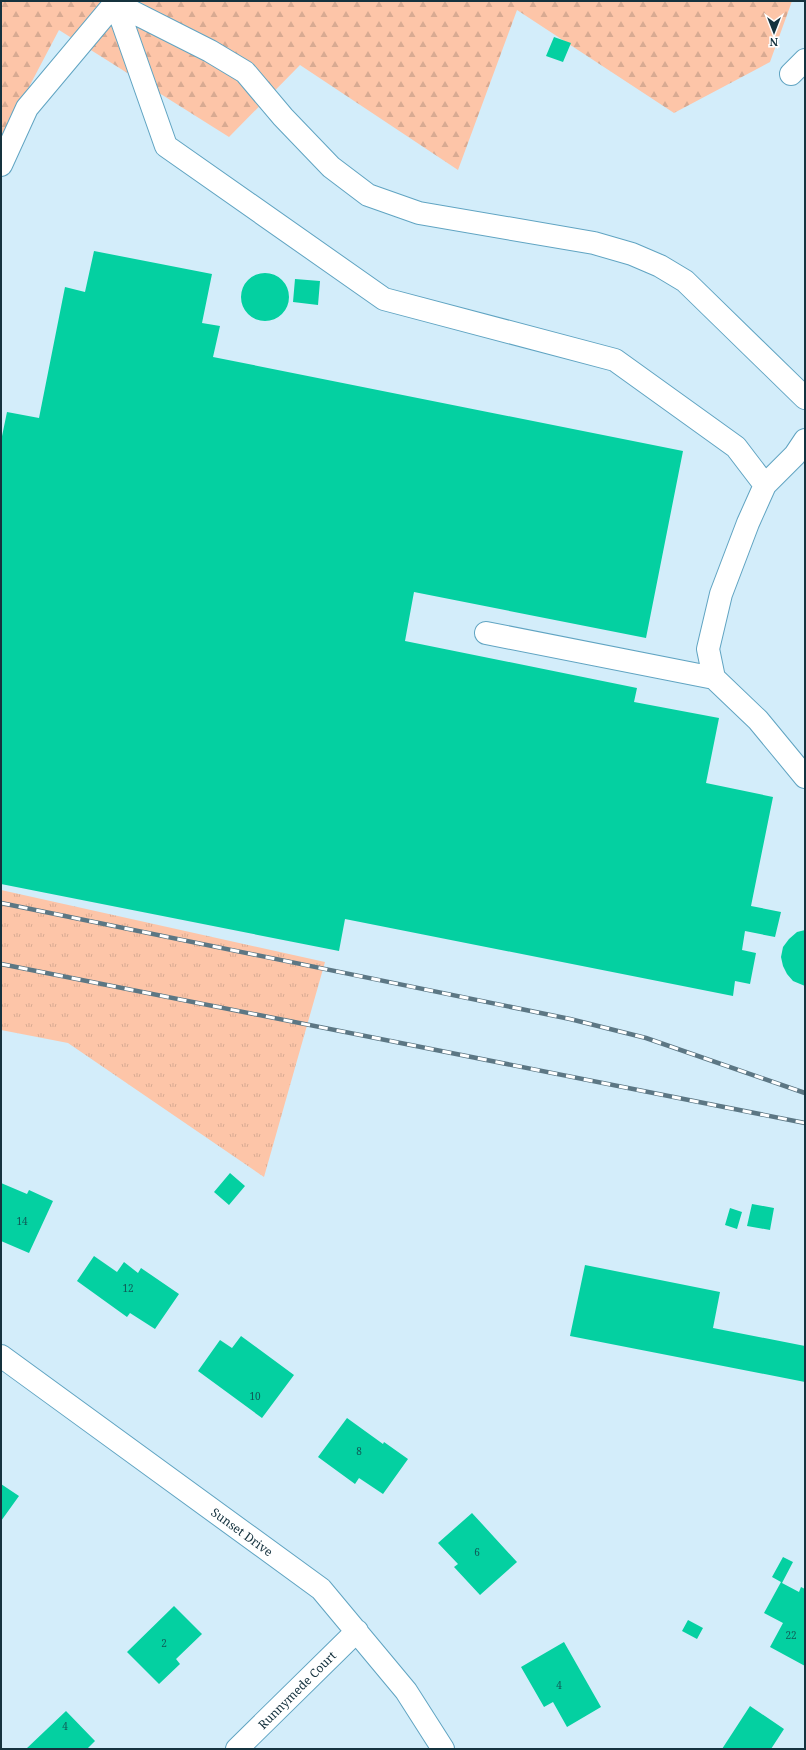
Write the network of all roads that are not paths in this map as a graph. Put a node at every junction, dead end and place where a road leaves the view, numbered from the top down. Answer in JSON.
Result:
{"nodes":[{"id":1,"x":115,"y":2,"type":"edge"},
{"id":2,"x":1,"y":165,"type":"edge"},
{"id":3,"x":805,"y":398,"type":"edge"},
{"id":4,"x":805,"y":440,"type":"edge"},
{"id":5,"x":765,"y":485,"type":"junction"},
{"id":6,"x":486,"y":632,"type":"dead end"},
{"id":7,"x":714,"y":678,"type":"junction"},
{"id":8,"x":805,"y":777,"type":"edge"},
{"id":9,"x":1,"y":1356,"type":"edge"},
{"id":10,"x":357,"y":1631,"type":"junction"},
{"id":11,"x":237,"y":1749,"type":"edge"},
{"id":12,"x":443,"y":1749,"type":"edge"}],
"edges":[{"from":1,"to":2,"type":"street"},
{"from":1,"to":3,"type":"street"},
{"from":1,"to":5,"type":"street"},
{"from":4,"to":5,"type":"street"},
{"from":5,"to":7,"type":"street"},
{"from":6,"to":7,"type":"street"},
{"from":7,"to":8,"type":"street"},
{"from":9,"to":10,"type":"street","name":"Sunset Drive"},
{"from":10,"to":11,"type":"street","name":"Runnymede Court"},
{"from":10,"to":12,"type":"street","name":"Sunset Drive"}]}
